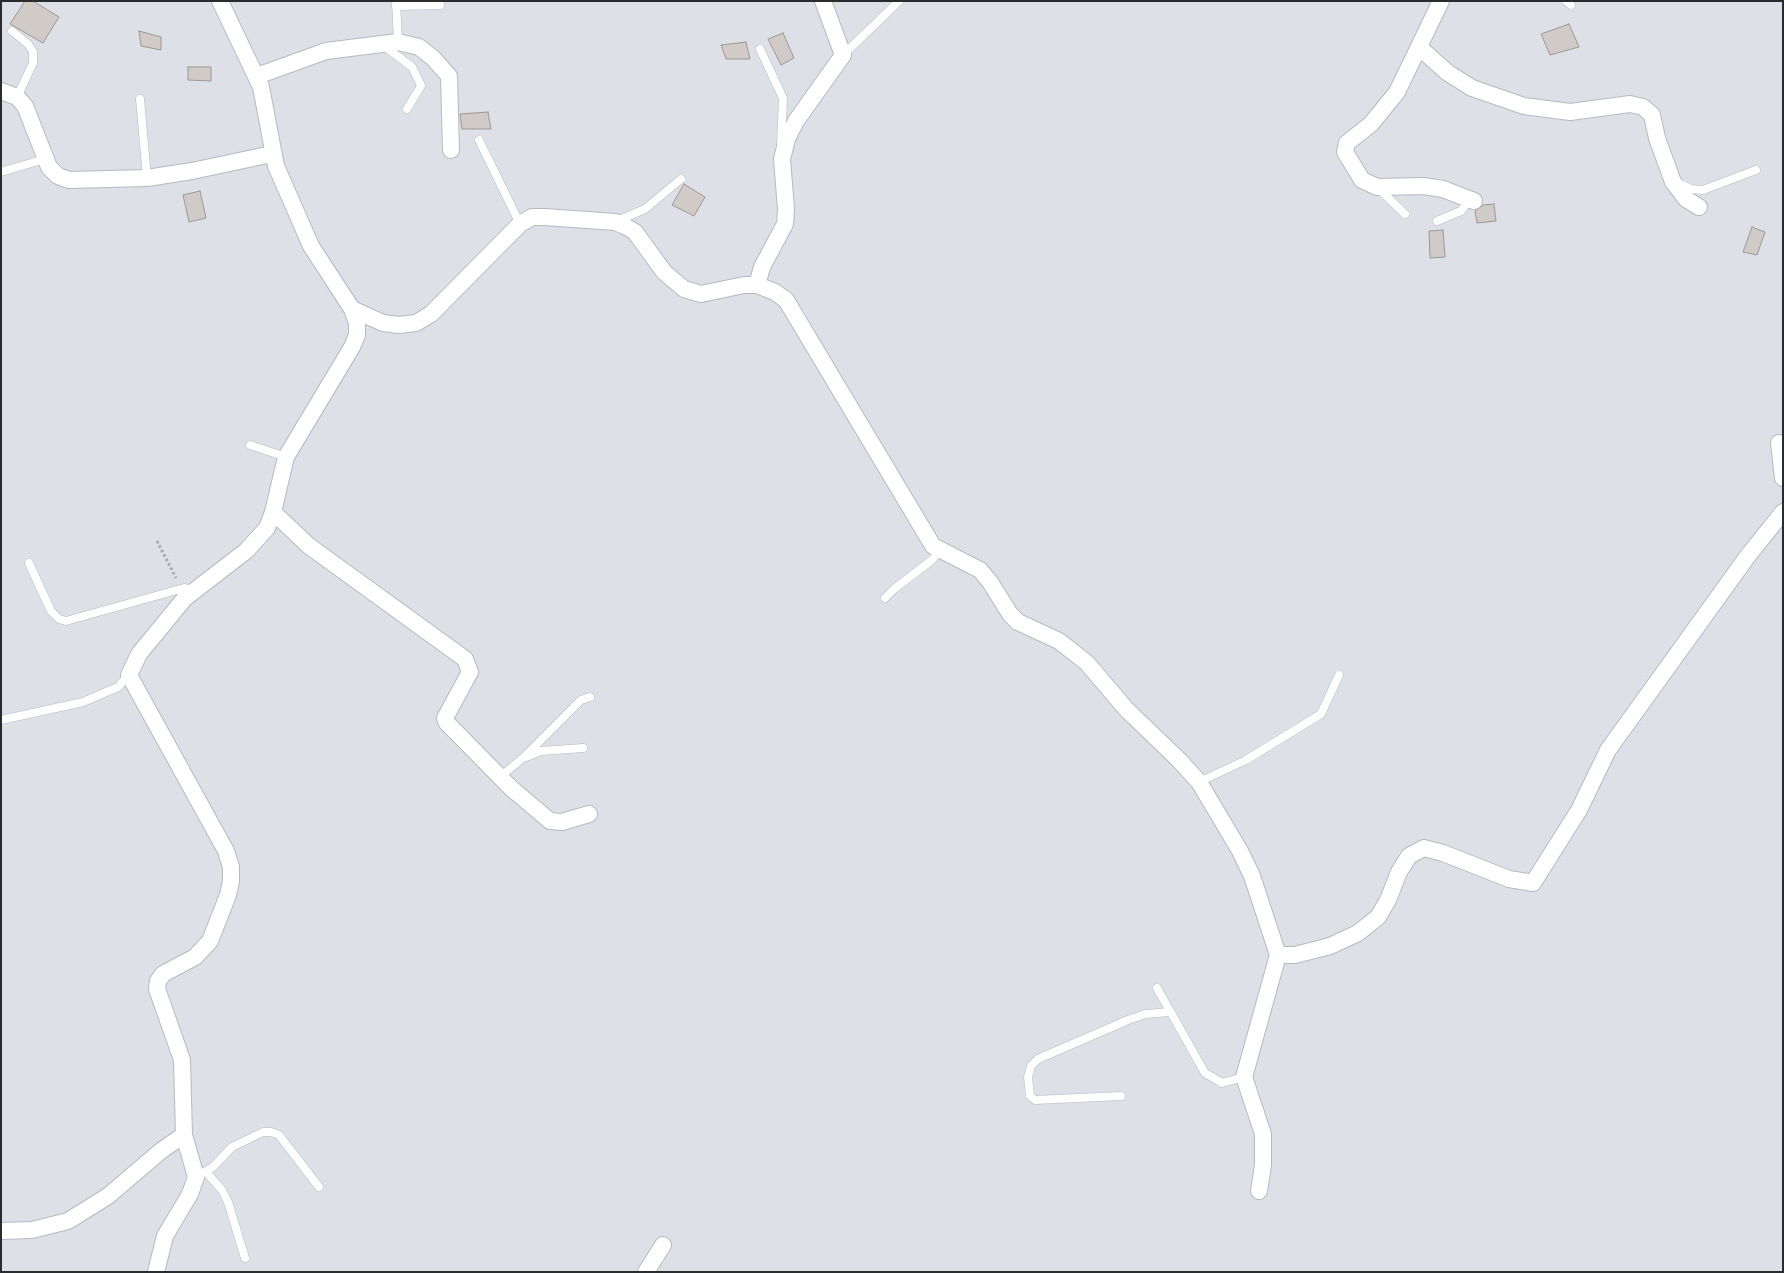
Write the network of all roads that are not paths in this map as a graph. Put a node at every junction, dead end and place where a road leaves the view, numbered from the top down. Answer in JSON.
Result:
{"nodes":[{"id":1,"x":220,"y":1,"type":"edge"},
{"id":2,"x":822,"y":1,"type":"edge"},
{"id":3,"x":899,"y":1,"type":"edge"},
{"id":4,"x":1441,"y":1,"type":"edge"},
{"id":5,"x":396,"y":4,"type":"edge"},
{"id":6,"x":440,"y":6,"type":"dead end"},
{"id":7,"x":12,"y":31,"type":"dead end"},
{"id":8,"x":391,"y":43,"type":"junction"},
{"id":9,"x":1420,"y":48,"type":"junction"},
{"id":10,"x":760,"y":49,"type":"dead end"},
{"id":11,"x":842,"y":55,"type":"junction"},
{"id":12,"x":257,"y":76,"type":"junction"},
{"id":13,"x":1,"y":91,"type":"edge"},
{"id":14,"x":17,"y":97,"type":"junction"},
{"id":15,"x":140,"y":99,"type":"dead end"},
{"id":16,"x":407,"y":109,"type":"dead end"},
{"id":17,"x":479,"y":140,"type":"dead end"},
{"id":18,"x":451,"y":150,"type":"dead end"},
{"id":19,"x":272,"y":154,"type":"junction"},
{"id":20,"x":46,"y":159,"type":"junction"},
{"id":21,"x":782,"y":159,"type":"junction"},
{"id":22,"x":1756,"y":170,"type":"dead end"},
{"id":23,"x":1,"y":172,"type":"edge"},
{"id":24,"x":147,"y":178,"type":"junction"},
{"id":25,"x":682,"y":179,"type":"dead end"},
{"id":26,"x":1673,"y":182,"type":"junction"},
{"id":27,"x":1378,"y":187,"type":"junction"},
{"id":28,"x":1472,"y":200,"type":"joint"},
{"id":29,"x":1699,"y":207,"type":"dead end"},
{"id":30,"x":1405,"y":214,"type":"dead end"},
{"id":31,"x":1437,"y":221,"type":"dead end"},
{"id":32,"x":615,"y":222,"type":"junction"},
{"id":33,"x":520,"y":224,"type":"junction"},
{"id":34,"x":757,"y":285,"type":"junction"},
{"id":35,"x":352,"y":309,"type":"junction"},
{"id":36,"x":1779,"y":443,"type":"dead end"},
{"id":37,"x":250,"y":445,"type":"dead end"},
{"id":38,"x":286,"y":457,"type":"junction"},
{"id":39,"x":1783,"y":478,"type":"edge"},
{"id":40,"x":274,"y":512,"type":"junction"},
{"id":41,"x":1783,"y":512,"type":"edge"},
{"id":42,"x":934,"y":546,"type":"junction"},
{"id":43,"x":29,"y":563,"type":"dead end"},
{"id":44,"x":189,"y":589,"type":"junction"},
{"id":45,"x":885,"y":598,"type":"dead end"},
{"id":46,"x":129,"y":675,"type":"junction"},
{"id":47,"x":1339,"y":675,"type":"dead end"},
{"id":48,"x":590,"y":697,"type":"dead end"},
{"id":49,"x":1,"y":720,"type":"edge"},
{"id":50,"x":583,"y":748,"type":"dead end"},
{"id":51,"x":524,"y":757,"type":"junction"},
{"id":52,"x":500,"y":777,"type":"junction"},
{"id":53,"x":1199,"y":782,"type":"junction"},
{"id":54,"x":589,"y":814,"type":"dead end"},
{"id":55,"x":1278,"y":955,"type":"junction"},
{"id":56,"x":1156,"y":988,"type":"dead end"},
{"id":57,"x":1170,"y":1012,"type":"junction"},
{"id":58,"x":1244,"y":1077,"type":"junction"},
{"id":59,"x":1120,"y":1096,"type":"dead end"},
{"id":60,"x":184,"y":1135,"type":"junction"},
{"id":61,"x":201,"y":1174,"type":"junction"},
{"id":62,"x":319,"y":1187,"type":"dead end"},
{"id":63,"x":1259,"y":1191,"type":"dead end"},
{"id":64,"x":1,"y":1231,"type":"edge"},
{"id":65,"x":663,"y":1245,"type":"dead end"},
{"id":66,"x":244,"y":1258,"type":"dead end"},
{"id":67,"x":156,"y":1272,"type":"edge"},
{"id":68,"x":646,"y":1272,"type":"edge"}],
"edges":[{"from":1,"to":12,"type":"street"},
{"from":2,"to":11,"type":"street"},
{"from":3,"to":11,"type":"lane"},
{"from":4,"to":9,"type":"street"},
{"from":5,"to":6,"type":"lane"},
{"from":5,"to":8,"type":"lane"},
{"from":7,"to":14,"type":"lane"},
{"from":8,"to":12,"type":"street"},
{"from":8,"to":16,"type":"lane"},
{"from":8,"to":18,"type":"street"},
{"from":9,"to":26,"type":"street"},
{"from":9,"to":27,"type":"street"},
{"from":10,"to":21,"type":"lane"},
{"from":11,"to":21,"type":"street"},
{"from":12,"to":19,"type":"street"},
{"from":13,"to":14,"type":"street"},
{"from":14,"to":20,"type":"street"},
{"from":15,"to":24,"type":"lane"},
{"from":17,"to":33,"type":"lane"},
{"from":19,"to":24,"type":"street"},
{"from":19,"to":35,"type":"street"},
{"from":20,"to":23,"type":"lane"},
{"from":20,"to":24,"type":"street"},
{"from":21,"to":34,"type":"street"},
{"from":22,"to":26,"type":"lane"},
{"from":25,"to":32,"type":"lane"},
{"from":26,"to":29,"type":"street"},
{"from":27,"to":28,"type":"street"},
{"from":27,"to":30,"type":"lane"},
{"from":28,"to":31,"type":"lane"},
{"from":32,"to":33,"type":"street"},
{"from":32,"to":34,"type":"street"},
{"from":33,"to":35,"type":"street"},
{"from":34,"to":42,"type":"street"},
{"from":35,"to":38,"type":"street"},
{"from":36,"to":39,"type":"street"},
{"from":37,"to":38,"type":"lane"},
{"from":38,"to":40,"type":"street"},
{"from":40,"to":44,"type":"street"},
{"from":40,"to":52,"type":"street"},
{"from":41,"to":55,"type":"street"},
{"from":42,"to":45,"type":"lane"},
{"from":42,"to":53,"type":"street"},
{"from":43,"to":44,"type":"lane"},
{"from":44,"to":46,"type":"street"},
{"from":46,"to":49,"type":"lane"},
{"from":46,"to":60,"type":"street"},
{"from":47,"to":53,"type":"lane"},
{"from":48,"to":51,"type":"lane"},
{"from":50,"to":51,"type":"lane"},
{"from":51,"to":52,"type":"lane"},
{"from":52,"to":54,"type":"street"},
{"from":53,"to":55,"type":"street"},
{"from":55,"to":58,"type":"street"},
{"from":56,"to":57,"type":"lane"},
{"from":57,"to":58,"type":"lane"},
{"from":57,"to":59,"type":"lane"},
{"from":58,"to":63,"type":"street"},
{"from":60,"to":61,"type":"street"},
{"from":60,"to":64,"type":"street"},
{"from":61,"to":62,"type":"lane"},
{"from":61,"to":66,"type":"lane"},
{"from":61,"to":67,"type":"street"},
{"from":65,"to":68,"type":"street"}]}
